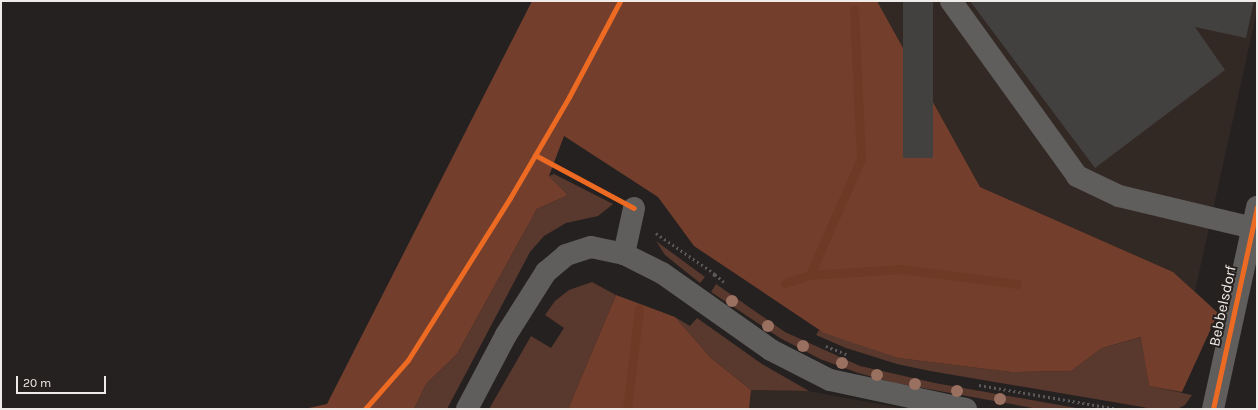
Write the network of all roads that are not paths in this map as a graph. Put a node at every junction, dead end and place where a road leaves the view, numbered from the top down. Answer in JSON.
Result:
{"nodes":[{"id":1,"x":951,"y":1,"type":"edge"},
{"id":2,"x":634,"y":208,"type":"road end"},
{"id":3,"x":1255,"y":217,"type":"edge"},
{"id":4,"x":624,"y":254,"type":"junction"},
{"id":5,"x":467,"y":409,"type":"edge"},
{"id":6,"x":966,"y":409,"type":"edge"},
{"id":7,"x":1213,"y":409,"type":"edge"}],
"edges":[{"from":1,"to":3,"type":"street"},
{"from":2,"to":4,"type":"street"},
{"from":3,"to":7,"type":"street","name":"Bebbelsdorf"},
{"from":4,"to":5,"type":"street"},
{"from":4,"to":6,"type":"street"}]}
